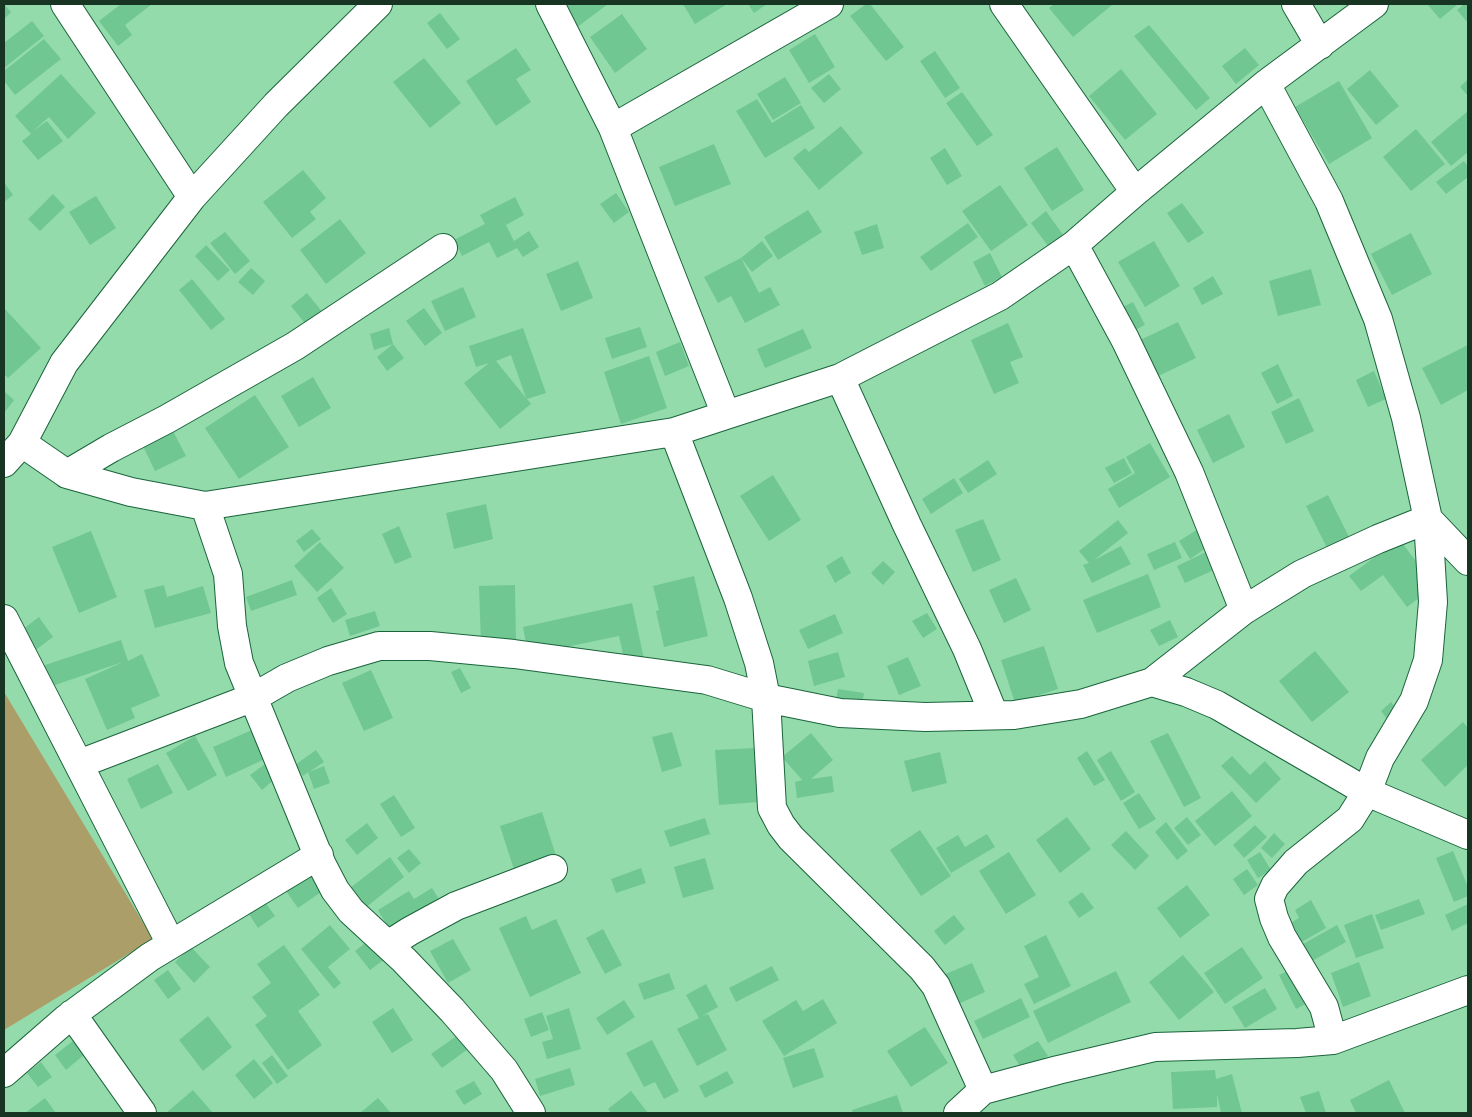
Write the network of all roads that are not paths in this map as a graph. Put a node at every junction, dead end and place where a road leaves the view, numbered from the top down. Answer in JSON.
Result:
{"nodes":[{"id":1,"x":65,"y":4,"type":"edge"},
{"id":2,"x":378,"y":4,"type":"edge"},
{"id":3,"x":550,"y":4,"type":"edge"},
{"id":4,"x":829,"y":4,"type":"edge"},
{"id":5,"x":1004,"y":4,"type":"edge"},
{"id":6,"x":1296,"y":4,"type":"edge"},
{"id":7,"x":1374,"y":4,"type":"edge"},
{"id":8,"x":1320,"y":44,"type":"junction"},
{"id":9,"x":1266,"y":84,"type":"junction"},
{"id":10,"x":614,"y":128,"type":"junction"},
{"id":11,"x":1135,"y":192,"type":"junction"},
{"id":12,"x":192,"y":197,"type":"junction"},
{"id":13,"x":1074,"y":245,"type":"junction"},
{"id":14,"x":443,"y":248,"type":"dead end"},
{"id":15,"x":840,"y":378,"type":"junction"},
{"id":16,"x":726,"y":415,"type":"junction"},
{"id":17,"x":674,"y":432,"type":"junction"},
{"id":18,"x":22,"y":443,"type":"junction"},
{"id":19,"x":4,"y":463,"type":"edge"},
{"id":20,"x":67,"y":474,"type":"junction"},
{"id":21,"x":205,"y":506,"type":"junction"},
{"id":22,"x":1428,"y":519,"type":"junction"},
{"id":23,"x":1468,"y":561,"type":"edge"},
{"id":24,"x":1244,"y":610,"type":"junction"},
{"id":25,"x":4,"y":620,"type":"edge"},
{"id":26,"x":1152,"y":682,"type":"junction"},
{"id":27,"x":254,"y":698,"type":"junction"},
{"id":28,"x":766,"y":698,"type":"junction"},
{"id":29,"x":994,"y":716,"type":"junction"},
{"id":30,"x":79,"y":764,"type":"junction"},
{"id":31,"x":1367,"y":792,"type":"junction"},
{"id":32,"x":1468,"y":835,"type":"edge"},
{"id":33,"x":319,"y":855,"type":"junction"},
{"id":34,"x":553,"y":869,"type":"dead end"},
{"id":35,"x":171,"y":944,"type":"junction"},
{"id":36,"x":388,"y":945,"type":"junction"},
{"id":37,"x":1468,"y":990,"type":"edge"},
{"id":38,"x":72,"y":1014,"type":"junction"},
{"id":39,"x":1333,"y":1040,"type":"junction"},
{"id":40,"x":4,"y":1073,"type":"edge"},
{"id":41,"x":983,"y":1090,"type":"junction"},
{"id":42,"x":142,"y":1113,"type":"edge"},
{"id":43,"x":531,"y":1113,"type":"edge"},
{"id":44,"x":958,"y":1113,"type":"edge"}],
"edges":[{"from":1,"to":12,"type":"street"},
{"from":2,"to":12,"type":"street"},
{"from":3,"to":10,"type":"street"},
{"from":4,"to":10,"type":"street"},
{"from":5,"to":11,"type":"street"},
{"from":6,"to":8,"type":"street"},
{"from":7,"to":8,"type":"street"},
{"from":8,"to":9,"type":"street"},
{"from":9,"to":11,"type":"street"},
{"from":9,"to":22,"type":"street"},
{"from":10,"to":16,"type":"street"},
{"from":11,"to":13,"type":"street"},
{"from":12,"to":18,"type":"street"},
{"from":13,"to":15,"type":"street"},
{"from":13,"to":24,"type":"street"},
{"from":14,"to":20,"type":"street"},
{"from":15,"to":16,"type":"street"},
{"from":15,"to":29,"type":"street"},
{"from":16,"to":17,"type":"street"},
{"from":17,"to":21,"type":"street"},
{"from":17,"to":28,"type":"street"},
{"from":18,"to":19,"type":"street"},
{"from":18,"to":20,"type":"street"},
{"from":20,"to":21,"type":"street"},
{"from":21,"to":27,"type":"street"},
{"from":22,"to":23,"type":"street"},
{"from":22,"to":24,"type":"street"},
{"from":22,"to":31,"type":"street"},
{"from":24,"to":26,"type":"street"},
{"from":25,"to":30,"type":"street"},
{"from":26,"to":29,"type":"street"},
{"from":26,"to":31,"type":"street"},
{"from":27,"to":28,"type":"street"},
{"from":27,"to":30,"type":"street"},
{"from":27,"to":33,"type":"street"},
{"from":28,"to":29,"type":"street"},
{"from":28,"to":41,"type":"street"},
{"from":30,"to":35,"type":"street"},
{"from":31,"to":32,"type":"street"},
{"from":31,"to":39,"type":"street"},
{"from":33,"to":35,"type":"street"},
{"from":33,"to":36,"type":"street"},
{"from":34,"to":36,"type":"street"},
{"from":35,"to":38,"type":"street"},
{"from":36,"to":43,"type":"street"},
{"from":37,"to":39,"type":"street"},
{"from":38,"to":40,"type":"street"},
{"from":38,"to":42,"type":"street"},
{"from":39,"to":41,"type":"street"},
{"from":41,"to":44,"type":"street"}]}
